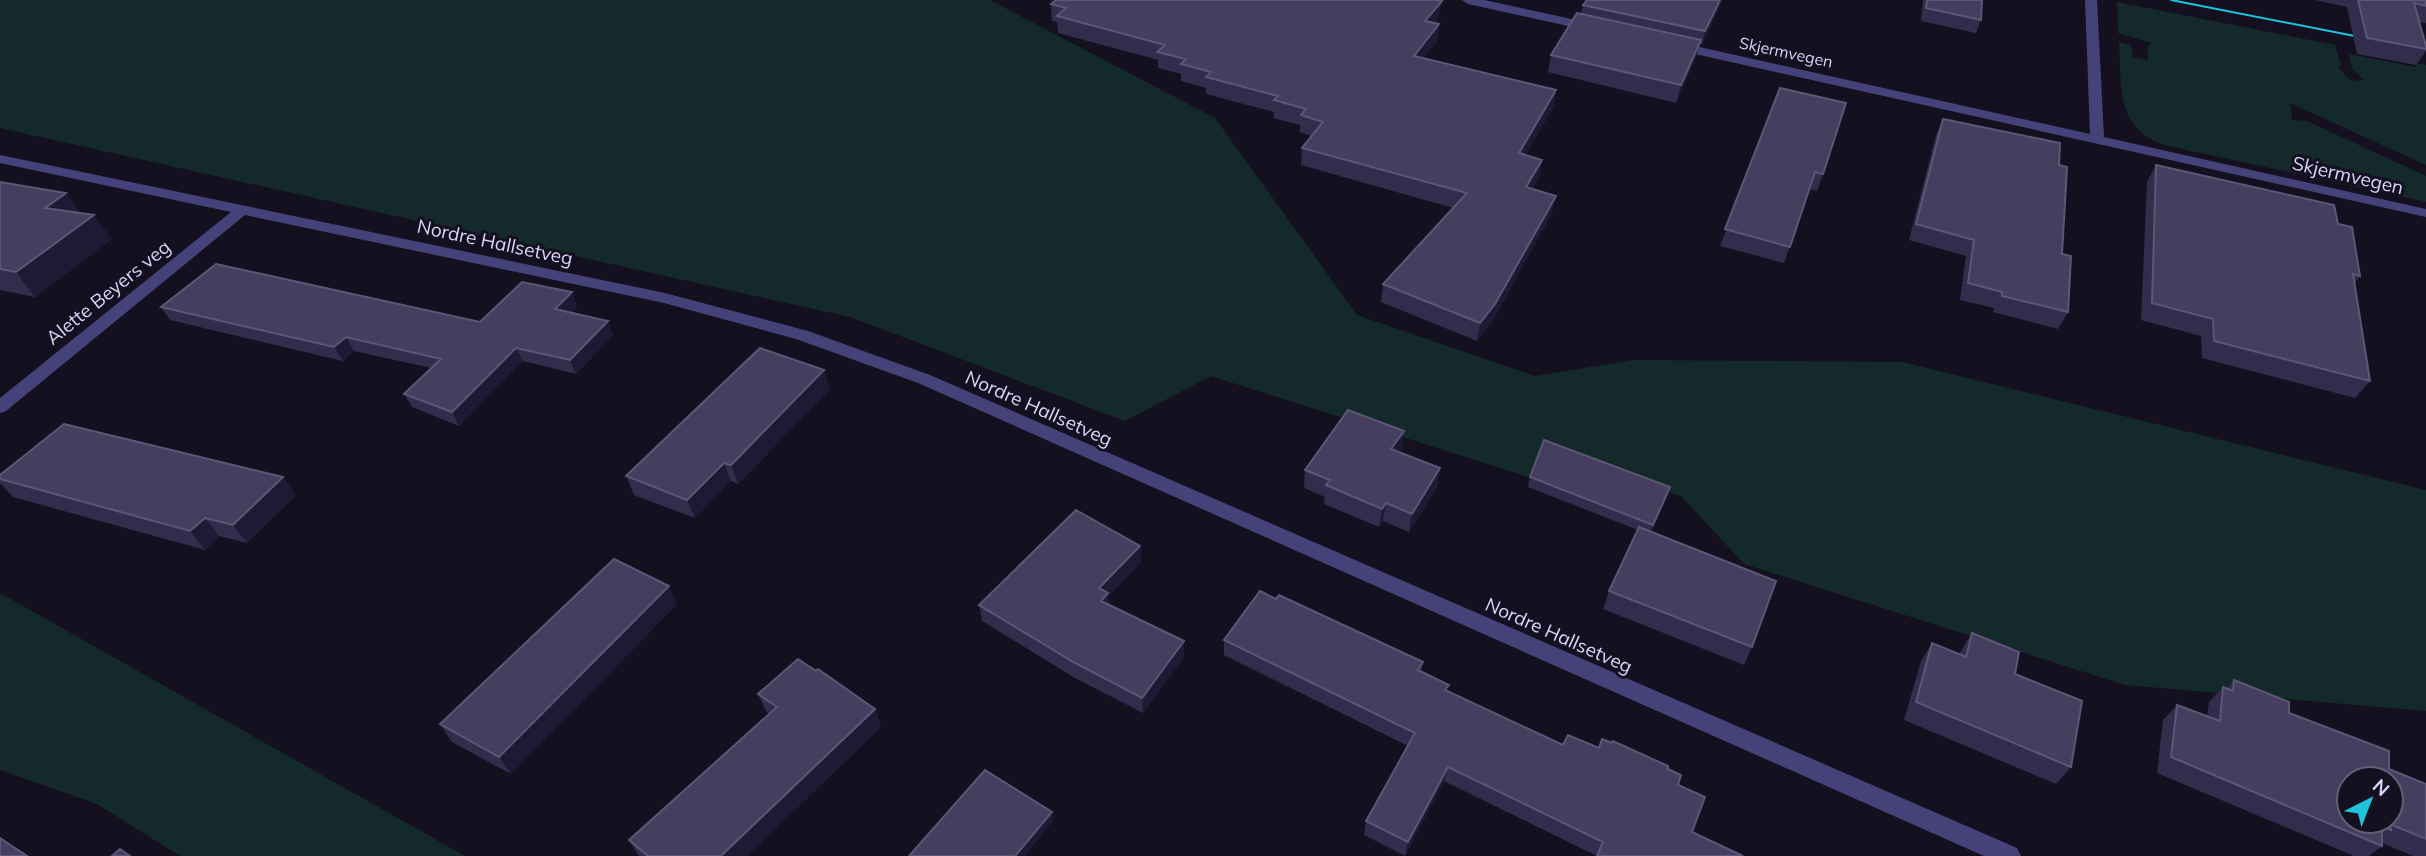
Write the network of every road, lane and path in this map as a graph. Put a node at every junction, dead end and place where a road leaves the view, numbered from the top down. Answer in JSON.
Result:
{"nodes":[{"id":1,"x":1468,"y":0,"type":"edge"},
{"id":2,"x":2091,"y":0,"type":"edge"},
{"id":3,"x":1612,"y":32,"type":"edge"},
{"id":4,"x":1666,"y":43,"type":"edge"},
{"id":5,"x":2097,"y":138,"type":"junction"},
{"id":6,"x":0,"y":159,"type":"edge"},
{"id":7,"x":243,"y":209,"type":"junction"},
{"id":8,"x":2426,"y":213,"type":"edge"},
{"id":9,"x":0,"y":407,"type":"edge"},
{"id":10,"x":2009,"y":856,"type":"edge"}],
"edges":[{"from":1,"to":3,"type":"street"},
{"from":2,"to":5,"type":"street"},
{"from":4,"to":5,"type":"street","name":"Skjermvegen"},
{"from":5,"to":8,"type":"street","name":"Skjermvegen"},
{"from":6,"to":7,"type":"street","name":"Nordre Hallsetveg"},
{"from":7,"to":9,"type":"street","name":"Alette Beyers veg"},
{"from":7,"to":10,"type":"street","name":"Nordre Hallsetveg"}]}
